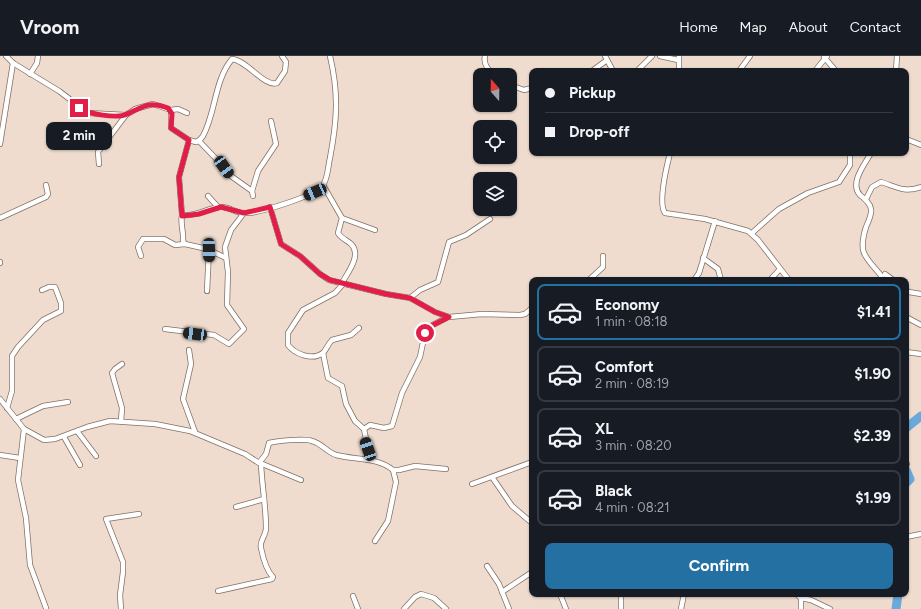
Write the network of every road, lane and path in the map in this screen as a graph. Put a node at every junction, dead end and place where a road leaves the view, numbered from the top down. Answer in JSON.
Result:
{"nodes":[{"id":1,"x":6,"y":56,"type":"edge"},
{"id":2,"x":38,"y":56,"type":"edge"},
{"id":3,"x":282,"y":56,"type":"edge"},
{"id":4,"x":330,"y":56,"type":"edge"},
{"id":5,"x":485,"y":56,"type":"edge"},
{"id":6,"x":652,"y":56,"type":"edge"},
{"id":7,"x":660,"y":56,"type":"edge"},
{"id":8,"x":750,"y":56,"type":"edge"},
{"id":9,"x":897,"y":56,"type":"edge"},
{"id":10,"x":232,"y":57,"type":"edge"},
{"id":11,"x":825,"y":57,"type":"edge"},
{"id":12,"x":606,"y":58,"type":"edge"},
{"id":13,"x":678,"y":58,"type":"edge"},
{"id":14,"x":13,"y":63,"type":"junction"},
{"id":15,"x":488,"y":68,"type":"edge"},
{"id":16,"x":595,"y":68,"type":"edge"},
{"id":17,"x":611,"y":68,"type":"edge"},
{"id":18,"x":640,"y":68,"type":"edge"},
{"id":19,"x":679,"y":68,"type":"edge"},
{"id":20,"x":741,"y":68,"type":"edge"},
{"id":21,"x":818,"y":68,"type":"edge"},
{"id":22,"x":834,"y":68,"type":"edge"},
{"id":23,"x":896,"y":68,"type":"edge"},
{"id":24,"x":30,"y":74,"type":"junction"},
{"id":25,"x":517,"y":88,"type":"edge"},
{"id":26,"x":529,"y":89,"type":"edge"},
{"id":27,"x":171,"y":110,"type":"junction"},
{"id":28,"x":187,"y":113,"type":"dead end"},
{"id":29,"x":126,"y":115,"type":"junction"},
{"id":30,"x":271,"y":121,"type":"dead end"},
{"id":31,"x":189,"y":140,"type":"junction"},
{"id":32,"x":909,"y":140,"type":"edge"},
{"id":33,"x":199,"y":141,"type":"junction"},
{"id":34,"x":0,"y":144,"type":"edge"},
{"id":35,"x":921,"y":145,"type":"edge"},
{"id":36,"x":669,"y":156,"type":"edge"},
{"id":37,"x":850,"y":156,"type":"edge"},
{"id":38,"x":869,"y":156,"type":"edge"},
{"id":39,"x":98,"y":164,"type":"dead end"},
{"id":40,"x":46,"y":185,"type":"dead end"},
{"id":41,"x":323,"y":185,"type":"junction"},
{"id":42,"x":921,"y":186,"type":"edge"},
{"id":43,"x":208,"y":196,"type":"dead end"},
{"id":44,"x":866,"y":199,"type":"junction"},
{"id":45,"x":218,"y":207,"type":"junction"},
{"id":46,"x":270,"y":207,"type":"junction"},
{"id":47,"x":244,"y":213,"type":"junction"},
{"id":48,"x":182,"y":216,"type":"junction"},
{"id":49,"x":0,"y":218,"type":"edge"},
{"id":50,"x":342,"y":218,"type":"junction"},
{"id":51,"x":490,"y":220,"type":"dead end"},
{"id":52,"x":715,"y":222,"type":"junction"},
{"id":53,"x":375,"y":230,"type":"dead end"},
{"id":54,"x":752,"y":233,"type":"junction"},
{"id":55,"x":185,"y":244,"type":"junction"},
{"id":56,"x":209,"y":250,"type":"junction"},
{"id":57,"x":141,"y":256,"type":"dead end"},
{"id":58,"x":603,"y":256,"type":"dead end"},
{"id":59,"x":226,"y":258,"type":"junction"},
{"id":60,"x":703,"y":258,"type":"junction"},
{"id":61,"x":780,"y":269,"type":"junction"},
{"id":62,"x":592,"y":277,"type":"edge"},
{"id":63,"x":696,"y":277,"type":"edge"},
{"id":64,"x":720,"y":277,"type":"edge"},
{"id":65,"x":773,"y":277,"type":"edge"},
{"id":66,"x":787,"y":277,"type":"edge"},
{"id":67,"x":886,"y":277,"type":"edge"},
{"id":68,"x":343,"y":283,"type":"junction"},
{"id":69,"x":42,"y":290,"type":"dead end"},
{"id":70,"x":207,"y":291,"type":"dead end"},
{"id":71,"x":909,"y":292,"type":"edge"},
{"id":72,"x":921,"y":294,"type":"edge"},
{"id":73,"x":410,"y":298,"type":"junction"},
{"id":74,"x":529,"y":311,"type":"edge"},
{"id":75,"x":449,"y":317,"type":"junction"},
{"id":76,"x":909,"y":319,"type":"edge"},
{"id":77,"x":921,"y":325,"type":"edge"},
{"id":78,"x":359,"y":328,"type":"dead end"},
{"id":79,"x":165,"y":329,"type":"dead end"},
{"id":80,"x":189,"y":350,"type":"dead end"},
{"id":81,"x":909,"y":352,"type":"edge"},
{"id":82,"x":323,"y":353,"type":"junction"},
{"id":83,"x":921,"y":354,"type":"edge"},
{"id":84,"x":122,"y":364,"type":"dead end"},
{"id":85,"x":0,"y":399,"type":"edge"},
{"id":86,"x":68,"y":402,"type":"dead end"},
{"id":87,"x":7,"y":408,"type":"junction"},
{"id":88,"x":16,"y":419,"type":"junction"},
{"id":89,"x":121,"y":421,"type":"junction"},
{"id":90,"x":24,"y":429,"type":"junction"},
{"id":91,"x":364,"y":429,"type":"junction"},
{"id":92,"x":77,"y":431,"type":"junction"},
{"id":93,"x":195,"y":432,"type":"junction"},
{"id":94,"x":64,"y":437,"type":"junction"},
{"id":95,"x":368,"y":449,"type":"dead end"},
{"id":96,"x":0,"y":455,"type":"edge"},
{"id":97,"x":96,"y":456,"type":"dead end"},
{"id":98,"x":20,"y":458,"type":"junction"},
{"id":99,"x":260,"y":463,"type":"junction"},
{"id":100,"x":529,"y":463,"type":"edge"},
{"id":101,"x":80,"y":465,"type":"dead end"},
{"id":102,"x":446,"y":469,"type":"dead end"},
{"id":103,"x":393,"y":470,"type":"junction"},
{"id":104,"x":492,"y":477,"type":"junction"},
{"id":105,"x":301,"y":480,"type":"dead end"},
{"id":106,"x":472,"y":484,"type":"dead end"},
{"id":107,"x":264,"y":499,"type":"junction"},
{"id":108,"x":236,"y":507,"type":"dead end"},
{"id":109,"x":139,"y":514,"type":"dead end"},
{"id":110,"x":529,"y":520,"type":"edge"},
{"id":111,"x":921,"y":534,"type":"edge"},
{"id":112,"x":909,"y":536,"type":"edge"},
{"id":113,"x":375,"y":541,"type":"dead end"},
{"id":114,"x":487,"y":566,"type":"dead end"},
{"id":115,"x":529,"y":574,"type":"edge"},
{"id":116,"x":218,"y":591,"type":"dead end"},
{"id":117,"x":502,"y":592,"type":"junction"},
{"id":118,"x":352,"y":596,"type":"dead end"},
{"id":119,"x":561,"y":597,"type":"edge"},
{"id":120,"x":621,"y":597,"type":"edge"},
{"id":121,"x":683,"y":597,"type":"edge"},
{"id":122,"x":801,"y":598,"type":"joint"},
{"id":123,"x":46,"y":608,"type":"edge"},
{"id":124,"x":121,"y":609,"type":"edge"},
{"id":125,"x":358,"y":609,"type":"edge"},
{"id":126,"x":404,"y":609,"type":"edge"},
{"id":127,"x":446,"y":609,"type":"edge"},
{"id":128,"x":509,"y":609,"type":"edge"},
{"id":129,"x":566,"y":609,"type":"edge"},
{"id":130,"x":621,"y":609,"type":"edge"},
{"id":131,"x":681,"y":609,"type":"edge"},
{"id":132,"x":801,"y":609,"type":"edge"},
{"id":133,"x":830,"y":609,"type":"edge"}],
"edges":[{"from":1,"to":14,"type":"street"},
{"from":2,"to":24,"type":"street"},
{"from":3,"to":10,"type":"street"},
{"from":4,"to":41,"type":"street"},
{"from":5,"to":15,"type":"street"},
{"from":6,"to":18,"type":"street"},
{"from":7,"to":13,"type":"street"},
{"from":8,"to":20,"type":"street"},
{"from":9,"to":23,"type":"street"},
{"from":10,"to":33,"type":"street"},
{"from":11,"to":21,"type":"street"},
{"from":11,"to":22,"type":"street"},
{"from":12,"to":16,"type":"street"},
{"from":12,"to":17,"type":"street"},
{"from":13,"to":19,"type":"street"},
{"from":14,"to":24,"type":"street"},
{"from":14,"to":34,"type":"street"},
{"from":24,"to":29,"type":"street"},
{"from":25,"to":26,"type":"street"},
{"from":27,"to":28,"type":"street"},
{"from":27,"to":29,"type":"street"},
{"from":27,"to":31,"type":"street"},
{"from":29,"to":39,"type":"street"},
{"from":30,"to":33,"type":"street"},
{"from":31,"to":33,"type":"street"},
{"from":31,"to":48,"type":"street"},
{"from":32,"to":35,"type":"street"},
{"from":36,"to":52,"type":"street"},
{"from":37,"to":54,"type":"street"},
{"from":38,"to":44,"type":"street"},
{"from":40,"to":49,"type":"street"},
{"from":41,"to":46,"type":"street"},
{"from":41,"to":50,"type":"street"},
{"from":42,"to":44,"type":"street"},
{"from":43,"to":45,"type":"street"},
{"from":44,"to":67,"type":"street"},
{"from":45,"to":47,"type":"street"},
{"from":45,"to":48,"type":"street"},
{"from":46,"to":47,"type":"street"},
{"from":46,"to":68,"type":"street"},
{"from":47,"to":59,"type":"street"},
{"from":48,"to":55,"type":"street"},
{"from":50,"to":53,"type":"street"},
{"from":50,"to":68,"type":"street"},
{"from":51,"to":73,"type":"street"},
{"from":52,"to":54,"type":"street"},
{"from":52,"to":60,"type":"street"},
{"from":54,"to":61,"type":"street"},
{"from":55,"to":56,"type":"street"},
{"from":55,"to":57,"type":"street"},
{"from":56,"to":59,"type":"street"},
{"from":56,"to":70,"type":"street"},
{"from":58,"to":62,"type":"street"},
{"from":59,"to":79,"type":"street"},
{"from":60,"to":63,"type":"street"},
{"from":60,"to":64,"type":"street"},
{"from":61,"to":65,"type":"street"},
{"from":61,"to":66,"type":"street"},
{"from":68,"to":73,"type":"street"},
{"from":68,"to":82,"type":"street"},
{"from":69,"to":87,"type":"street"},
{"from":71,"to":72,"type":"street"},
{"from":73,"to":75,"type":"street"},
{"from":74,"to":75,"type":"street"},
{"from":75,"to":91,"type":"street"},
{"from":76,"to":77,"type":"street"},
{"from":78,"to":82,"type":"street"},
{"from":80,"to":93,"type":"street"},
{"from":81,"to":83,"type":"street"},
{"from":82,"to":91,"type":"street"},
{"from":84,"to":89,"type":"street"},
{"from":85,"to":87,"type":"street"},
{"from":86,"to":88,"type":"street"},
{"from":87,"to":88,"type":"street"},
{"from":88,"to":90,"type":"street"},
{"from":89,"to":92,"type":"street"},
{"from":89,"to":93,"type":"street"},
{"from":90,"to":94,"type":"street"},
{"from":90,"to":98,"type":"street"},
{"from":91,"to":95,"type":"street"},
{"from":92,"to":94,"type":"street"},
{"from":92,"to":97,"type":"street"},
{"from":93,"to":99,"type":"street"},
{"from":94,"to":101,"type":"street"},
{"from":96,"to":98,"type":"street"},
{"from":98,"to":123,"type":"street"},
{"from":99,"to":103,"type":"street"},
{"from":99,"to":105,"type":"street"},
{"from":99,"to":107,"type":"street"},
{"from":100,"to":104,"type":"street"},
{"from":102,"to":103,"type":"street"},
{"from":103,"to":113,"type":"street"},
{"from":104,"to":106,"type":"street"},
{"from":104,"to":110,"type":"street"},
{"from":107,"to":108,"type":"street"},
{"from":107,"to":116,"type":"street"},
{"from":109,"to":124,"type":"street"},
{"from":111,"to":112,"type":"street"},
{"from":114,"to":117,"type":"street"},
{"from":115,"to":117,"type":"street"},
{"from":117,"to":128,"type":"street"},
{"from":118,"to":125,"type":"street"},
{"from":119,"to":129,"type":"street"},
{"from":120,"to":130,"type":"street"},
{"from":121,"to":131,"type":"street"},
{"from":122,"to":132,"type":"street"},
{"from":122,"to":133,"type":"street"},
{"from":126,"to":127,"type":"street"}]}
